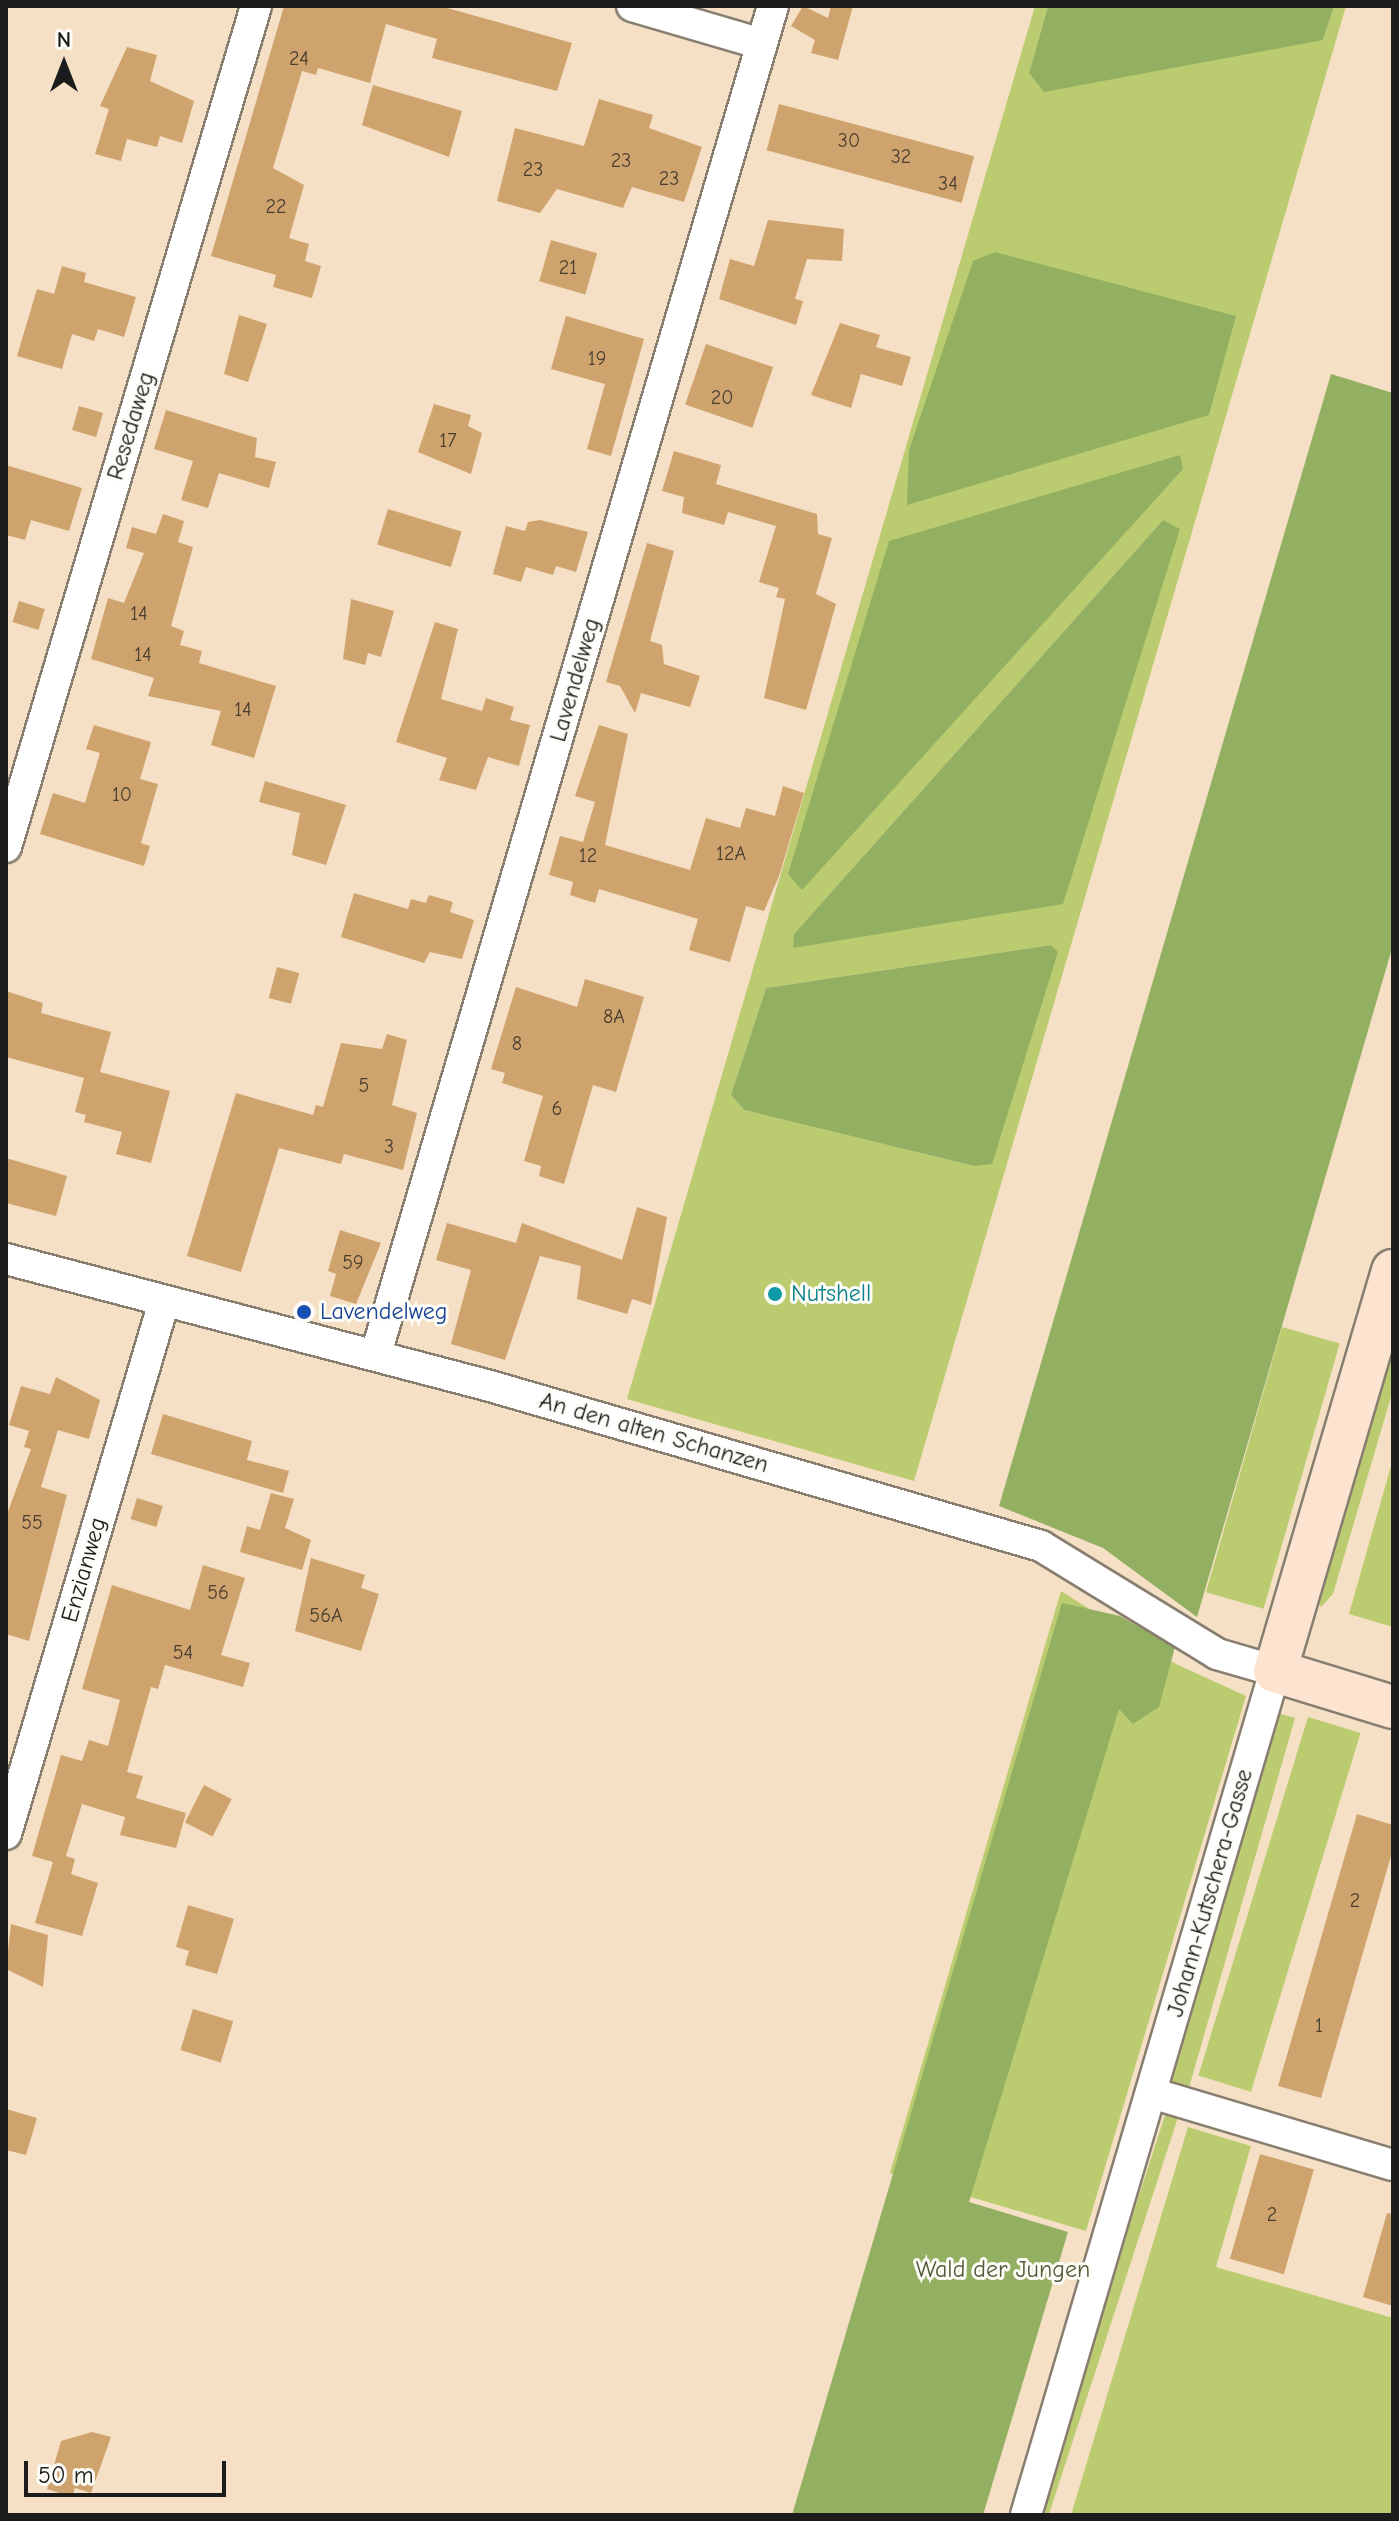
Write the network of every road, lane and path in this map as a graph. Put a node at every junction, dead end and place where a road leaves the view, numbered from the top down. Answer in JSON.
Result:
{"nodes":[{"id":1,"x":256,"y":6,"type":"edge"},
{"id":2,"x":632,"y":6,"type":"edge"},
{"id":3,"x":773,"y":6,"type":"edge"},
{"id":4,"x":762,"y":44,"type":"junction"},
{"id":5,"x":6,"y":847,"type":"edge"},
{"id":6,"x":6,"y":1259,"type":"edge"},
{"id":7,"x":1393,"y":1271,"type":"edge"},
{"id":8,"x":163,"y":1305,"type":"junction"},
{"id":9,"x":376,"y":1354,"type":"junction"},
{"id":10,"x":1275,"y":1671,"type":"junction"},
{"id":11,"x":1393,"y":1707,"type":"edge"},
{"id":12,"x":6,"y":1834,"type":"edge"},
{"id":13,"x":1151,"y":2093,"type":"junction"},
{"id":14,"x":1393,"y":2165,"type":"edge"},
{"id":15,"x":1026,"y":2515,"type":"edge"}],
"edges":[{"from":1,"to":5,"type":"street","name":"Resedaweg"},
{"from":2,"to":4,"type":"street"},
{"from":3,"to":4,"type":"street","name":"Lavendelweg"},
{"from":4,"to":9,"type":"street","name":"Lavendelweg"},
{"from":6,"to":8,"type":"street","name":"An den alten Schanzen"},
{"from":7,"to":10,"type":"street","name":"Johann-Kutschera-Gasse"},
{"from":8,"to":9,"type":"street","name":"An den alten Schanzen"},
{"from":8,"to":12,"type":"street","name":"Enzianweg"},
{"from":9,"to":10,"type":"street","name":"An den alten Schanzen"},
{"from":10,"to":11,"type":"street"},
{"from":10,"to":13,"type":"street","name":"Johann-Kutschera-Gasse"},
{"from":13,"to":14,"type":"street"},
{"from":13,"to":15,"type":"street","name":"Johann-Kutschera-Gasse"}]}
